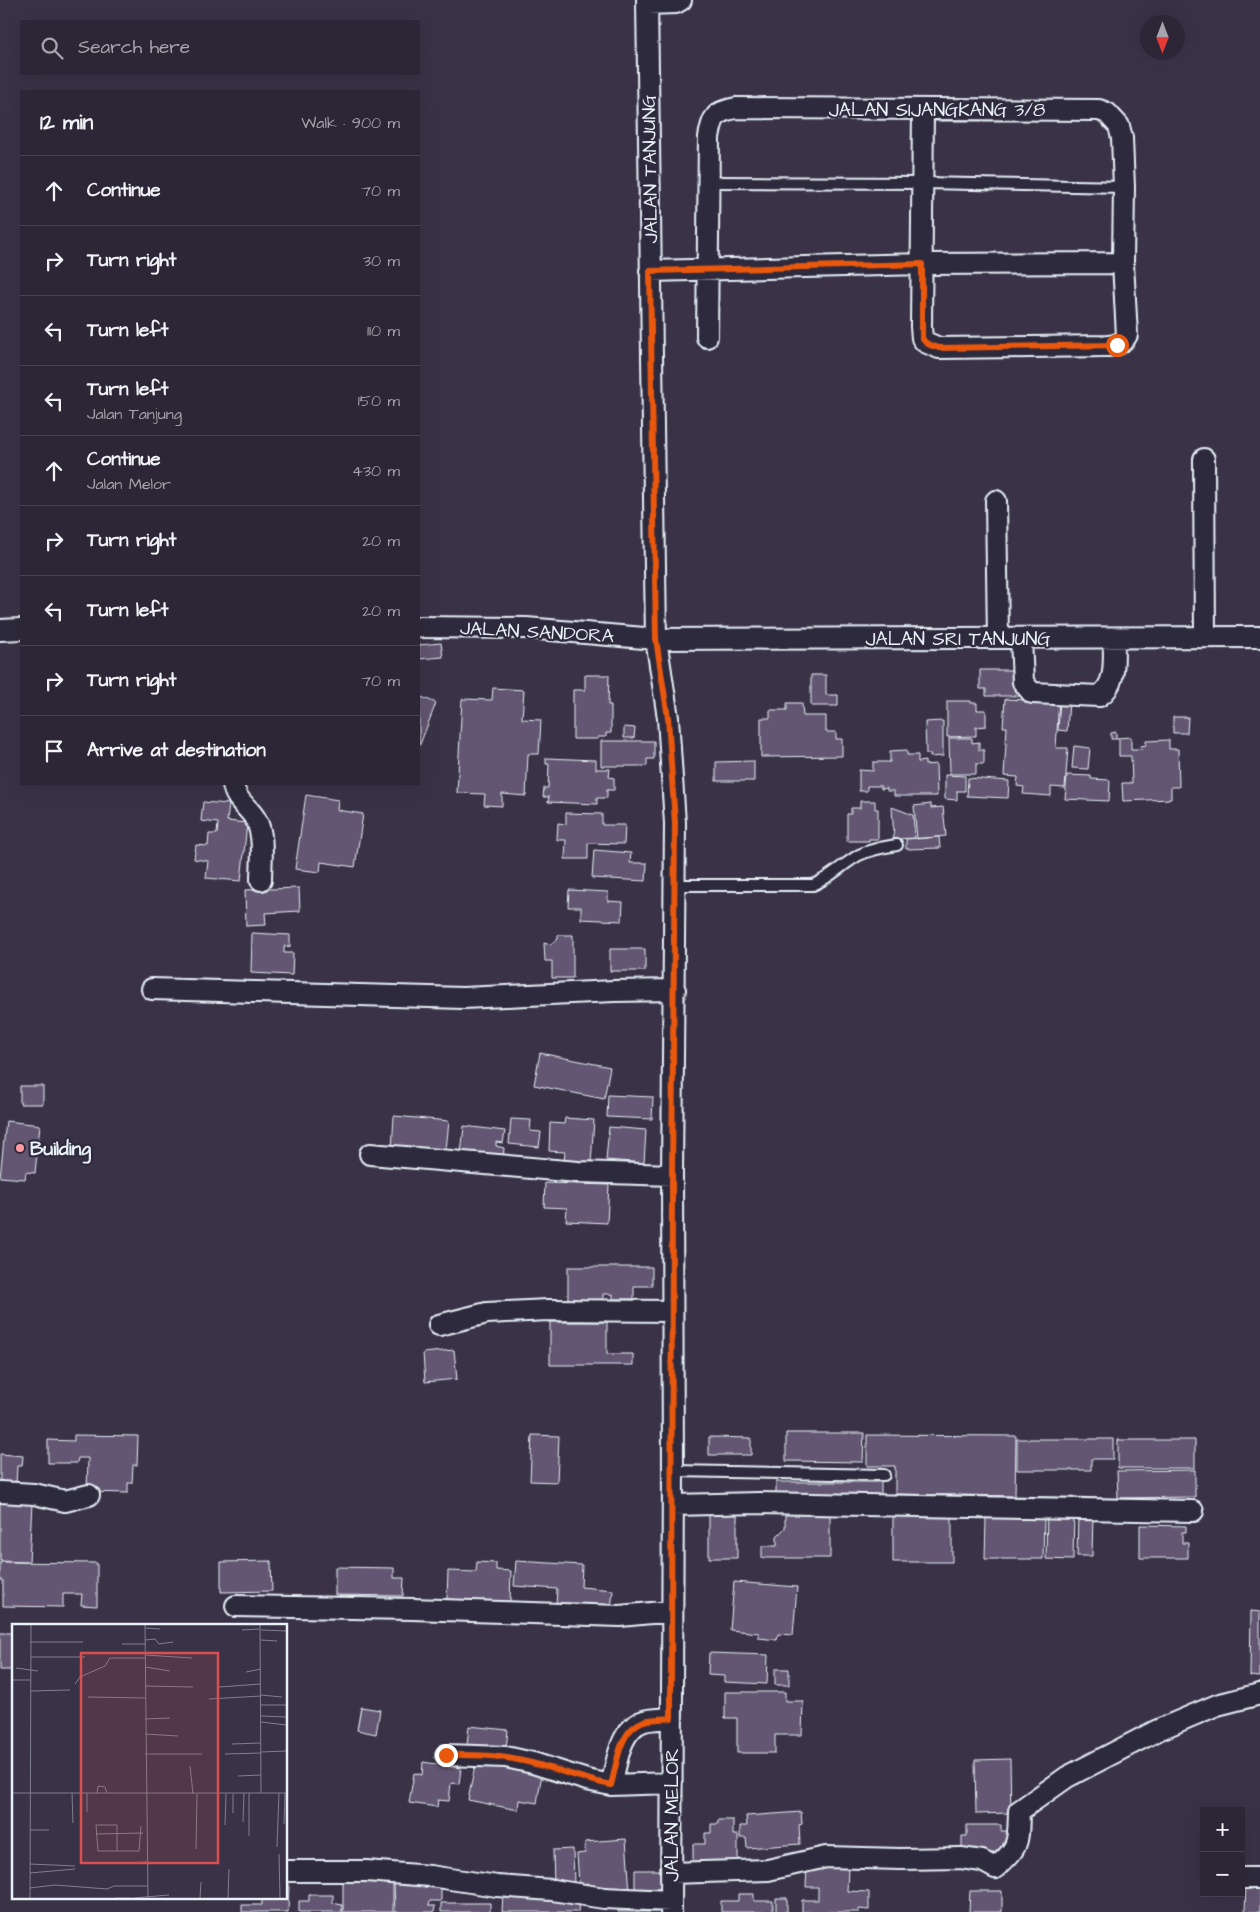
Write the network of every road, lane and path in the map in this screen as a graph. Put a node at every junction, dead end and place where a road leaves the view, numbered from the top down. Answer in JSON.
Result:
{"nodes":[{"id":1,"x":681,"y":0,"type":"edge"},
{"id":2,"x":647,"y":2,"type":"edge"},
{"id":3,"x":923,"y":110,"type":"junction"},
{"id":4,"x":708,"y":182,"type":"junction"},
{"id":5,"x":923,"y":183,"type":"junction"},
{"id":6,"x":1124,"y":187,"type":"junction"},
{"id":7,"x":1123,"y":263,"type":"junction"},
{"id":8,"x":922,"y":264,"type":"junction"},
{"id":9,"x":700,"y":269,"type":"junction"},
{"id":10,"x":655,"y":271,"type":"junction"},
{"id":11,"x":707,"y":337,"type":"dead end"},
{"id":12,"x":1204,"y":459,"type":"dead end"},
{"id":13,"x":996,"y":501,"type":"dead end"},
{"id":14,"x":998,"y":623,"type":"junction"},
{"id":15,"x":420,"y":627,"type":"edge"},
{"id":16,"x":0,"y":630,"type":"edge"},
{"id":17,"x":20,"y":630,"type":"edge"},
{"id":18,"x":1205,"y":637,"type":"junction"},
{"id":19,"x":1260,"y":637,"type":"edge"},
{"id":20,"x":1021,"y":638,"type":"junction"},
{"id":21,"x":1114,"y":638,"type":"junction"},
{"id":22,"x":656,"y":639,"type":"junction"},
{"id":23,"x":233,"y":785,"type":"edge"},
{"id":24,"x":897,"y":845,"type":"dead end"},
{"id":25,"x":261,"y":880,"type":"dead end"},
{"id":26,"x":675,"y":885,"type":"junction"},
{"id":27,"x":152,"y":989,"type":"dead end"},
{"id":28,"x":675,"y":990,"type":"junction"},
{"id":29,"x":370,"y":1154,"type":"dead end"},
{"id":30,"x":672,"y":1175,"type":"junction"},
{"id":31,"x":672,"y":1312,"type":"junction"},
{"id":32,"x":439,"y":1325,"type":"dead end"},
{"id":33,"x":673,"y":1472,"type":"junction"},
{"id":34,"x":884,"y":1474,"type":"dead end"},
{"id":35,"x":0,"y":1492,"type":"edge"},
{"id":36,"x":89,"y":1495,"type":"dead end"},
{"id":37,"x":672,"y":1505,"type":"junction"},
{"id":38,"x":1193,"y":1511,"type":"dead end"},
{"id":39,"x":236,"y":1606,"type":"dead end"},
{"id":40,"x":672,"y":1611,"type":"junction"},
{"id":41,"x":1260,"y":1694,"type":"edge"},
{"id":42,"x":671,"y":1718,"type":"junction"},
{"id":43,"x":446,"y":1755,"type":"dead end"},
{"id":44,"x":671,"y":1783,"type":"junction"},
{"id":45,"x":611,"y":1785,"type":"junction"},
{"id":46,"x":288,"y":1872,"type":"edge"},
{"id":47,"x":671,"y":1873,"type":"junction"},
{"id":48,"x":1245,"y":1878,"type":"edge"},
{"id":49,"x":1260,"y":1878,"type":"edge"},
{"id":50,"x":671,"y":1906,"type":"edge"}],
"edges":[{"from":1,"to":2,"type":"street"},
{"from":2,"to":10,"type":"street","name":"JALAN TANJUNG"},
{"from":3,"to":4,"type":"street","name":"JALAN SIJANGKANG 3/8"},
{"from":3,"to":5,"type":"street"},
{"from":3,"to":6,"type":"street","name":"JALAN SIJANGKANG 3/8"},
{"from":4,"to":5,"type":"lane"},
{"from":4,"to":9,"type":"street"},
{"from":5,"to":6,"type":"lane"},
{"from":5,"to":8,"type":"street"},
{"from":6,"to":7,"type":"street"},
{"from":7,"to":8,"type":"street"},
{"from":7,"to":8,"type":"street"},
{"from":8,"to":9,"type":"street"},
{"from":9,"to":10,"type":"street"},
{"from":9,"to":11,"type":"street"},
{"from":10,"to":22,"type":"street","name":"JALAN TANJUNG"},
{"from":12,"to":18,"type":"street"},
{"from":13,"to":14,"type":"street"},
{"from":14,"to":20,"type":"street","name":"JALAN SRI TANJUNG"},
{"from":14,"to":22,"type":"street","name":"JALAN SRI TANJUNG"},
{"from":15,"to":22,"type":"street","name":"JALAN SANDORA"},
{"from":16,"to":17,"type":"street"},
{"from":18,"to":19,"type":"street","name":"JALAN SRI TANJUNG"},
{"from":18,"to":21,"type":"street","name":"JALAN SRI TANJUNG"},
{"from":20,"to":21,"type":"street","name":"JALAN SRI TANJUNG"},
{"from":20,"to":21,"type":"street"},
{"from":22,"to":26,"type":"street","name":"JALAN MELOR"},
{"from":23,"to":25,"type":"street"},
{"from":24,"to":26,"type":"lane"},
{"from":26,"to":28,"type":"street","name":"JALAN MELOR"},
{"from":27,"to":28,"type":"street"},
{"from":28,"to":30,"type":"street","name":"JALAN MELOR"},
{"from":29,"to":30,"type":"street"},
{"from":30,"to":31,"type":"street","name":"JALAN MELOR"},
{"from":31,"to":32,"type":"street"},
{"from":31,"to":33,"type":"street","name":"JALAN MELOR"},
{"from":33,"to":34,"type":"lane"},
{"from":33,"to":37,"type":"street","name":"JALAN MELOR"},
{"from":35,"to":36,"type":"street"},
{"from":37,"to":38,"type":"street"},
{"from":37,"to":40,"type":"street","name":"JALAN MELOR"},
{"from":39,"to":40,"type":"street"},
{"from":40,"to":42,"type":"street","name":"JALAN MELOR"},
{"from":41,"to":47,"type":"street"},
{"from":42,"to":44,"type":"street","name":"JALAN MELOR"},
{"from":42,"to":45,"type":"street"},
{"from":43,"to":45,"type":"street"},
{"from":44,"to":45,"type":"street"},
{"from":44,"to":47,"type":"street","name":"JALAN MELOR"},
{"from":46,"to":50,"type":"street"},
{"from":47,"to":50,"type":"street","name":"JALAN MELOR"},
{"from":48,"to":49,"type":"street"}]}
